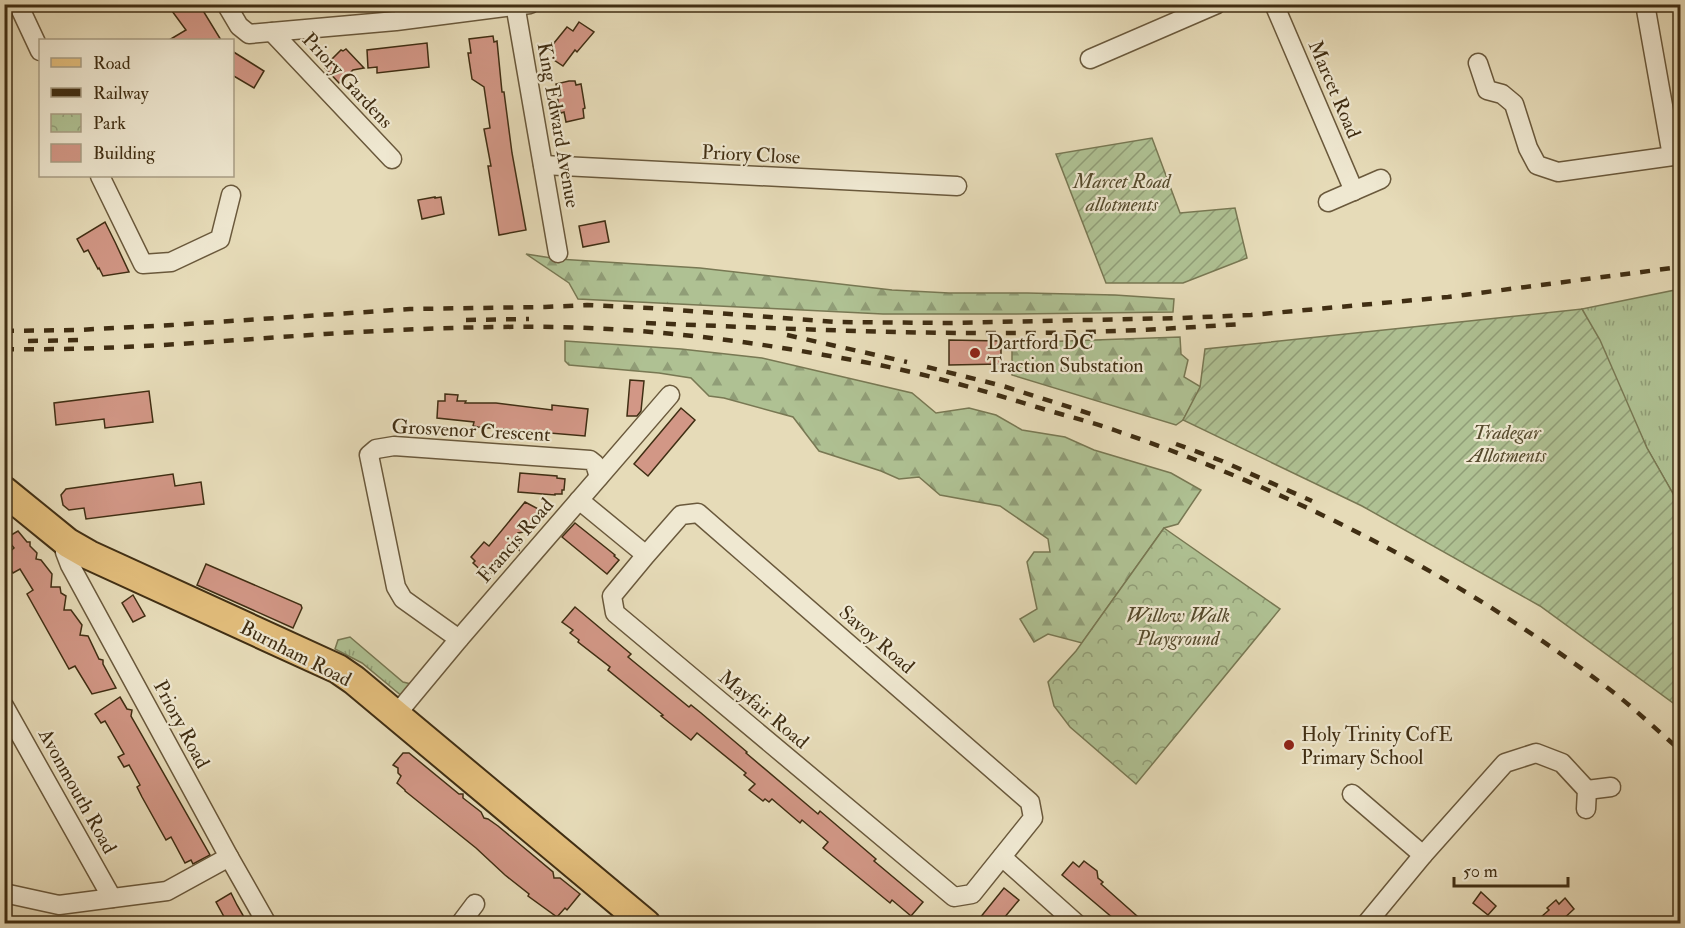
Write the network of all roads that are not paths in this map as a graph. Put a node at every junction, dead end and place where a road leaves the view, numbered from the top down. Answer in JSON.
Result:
{"nodes":[{"id":1,"x":18,"y":4,"type":"edge"},
{"id":2,"x":226,"y":4,"type":"edge"},
{"id":3,"x":1217,"y":4,"type":"edge"},
{"id":4,"x":1274,"y":4,"type":"edge"},
{"id":5,"x":1645,"y":4,"type":"edge"},
{"id":6,"x":520,"y":5,"type":"edge"},
{"id":7,"x":272,"y":32,"type":"junction"},
{"id":8,"x":39,"y":49,"type":"edge"},
{"id":9,"x":1090,"y":59,"type":"dead end"},
{"id":10,"x":1478,"y":63,"type":"dead end"},
{"id":11,"x":1676,"y":156,"type":"edge"},
{"id":12,"x":392,"y":159,"type":"dead end"},
{"id":13,"x":543,"y":165,"type":"junction"},
{"id":14,"x":100,"y":177,"type":"edge"},
{"id":15,"x":1382,"y":179,"type":"dead end"},
{"id":16,"x":957,"y":186,"type":"dead end"},
{"id":17,"x":1354,"y":191,"type":"junction"},
{"id":18,"x":231,"y":195,"type":"dead end"},
{"id":19,"x":1328,"y":202,"type":"dead end"},
{"id":20,"x":558,"y":253,"type":"dead end"},
{"id":21,"x":670,"y":395,"type":"dead end"},
{"id":22,"x":599,"y":477,"type":"junction"},
{"id":23,"x":4,"y":491,"type":"edge"},
{"id":24,"x":579,"y":500,"type":"junction"},
{"id":25,"x":68,"y":543,"type":"junction"},
{"id":26,"x":645,"y":555,"type":"junction"},
{"id":27,"x":459,"y":639,"type":"junction"},
{"id":28,"x":4,"y":706,"type":"edge"},
{"id":29,"x":395,"y":716,"type":"junction"},
{"id":30,"x":1611,"y":787,"type":"dead end"},
{"id":31,"x":1587,"y":790,"type":"junction"},
{"id":32,"x":1352,"y":794,"type":"dead end"},
{"id":33,"x":1586,"y":808,"type":"dead end"},
{"id":34,"x":1423,"y":855,"type":"junction"},
{"id":35,"x":229,"y":857,"type":"junction"},
{"id":36,"x":1002,"y":857,"type":"junction"},
{"id":37,"x":4,"y":893,"type":"edge"},
{"id":38,"x":112,"y":897,"type":"junction"},
{"id":39,"x":475,"y":904,"type":"dead end"},
{"id":40,"x":1375,"y":920,"type":"edge"},
{"id":41,"x":267,"y":924,"type":"edge"},
{"id":42,"x":460,"y":924,"type":"edge"},
{"id":43,"x":646,"y":924,"type":"edge"},
{"id":44,"x":1077,"y":924,"type":"edge"}],
"edges":[{"from":1,"to":8,"type":"street"},
{"from":2,"to":7,"type":"street"},
{"from":3,"to":9,"type":"street"},
{"from":4,"to":17,"type":"street","name":"Marcet Road"},
{"from":5,"to":11,"type":"street"},
{"from":6,"to":7,"type":"street"},
{"from":6,"to":13,"type":"street","name":"King Edward Avenue"},
{"from":7,"to":12,"type":"street","name":"Priory Gardens"},
{"from":10,"to":11,"type":"street"},
{"from":13,"to":16,"type":"street","name":"Priory Close"},
{"from":13,"to":20,"type":"street","name":"King Edward Avenue"},
{"from":14,"to":18,"type":"street"},
{"from":15,"to":17,"type":"street"},
{"from":17,"to":19,"type":"street"},
{"from":21,"to":22,"type":"street","name":"Francis Road"},
{"from":22,"to":24,"type":"street","name":"Francis Road"},
{"from":22,"to":27,"type":"street","name":"Grosvenor Crescent"},
{"from":23,"to":25,"type":"main road","name":"Burnham Road"},
{"from":24,"to":26,"type":"street"},
{"from":24,"to":27,"type":"street","name":"Francis Road"},
{"from":25,"to":29,"type":"main road","name":"Burnham Road"},
{"from":25,"to":35,"type":"street","name":"Priory Road"},
{"from":26,"to":36,"type":"street","name":"Savoy Road"},
{"from":26,"to":36,"type":"street","name":"Mayfair Road"},
{"from":27,"to":29,"type":"street","name":"Francis Road"},
{"from":28,"to":38,"type":"street","name":"Avonmouth Road"},
{"from":29,"to":43,"type":"main road","name":"Burnham Road"},
{"from":30,"to":31,"type":"street"},
{"from":31,"to":33,"type":"street"},
{"from":31,"to":34,"type":"street"},
{"from":32,"to":34,"type":"street"},
{"from":34,"to":40,"type":"street"},
{"from":35,"to":38,"type":"street"},
{"from":35,"to":41,"type":"street","name":"Priory Road"},
{"from":36,"to":44,"type":"street"},
{"from":37,"to":38,"type":"street"},
{"from":39,"to":42,"type":"street"}]}
